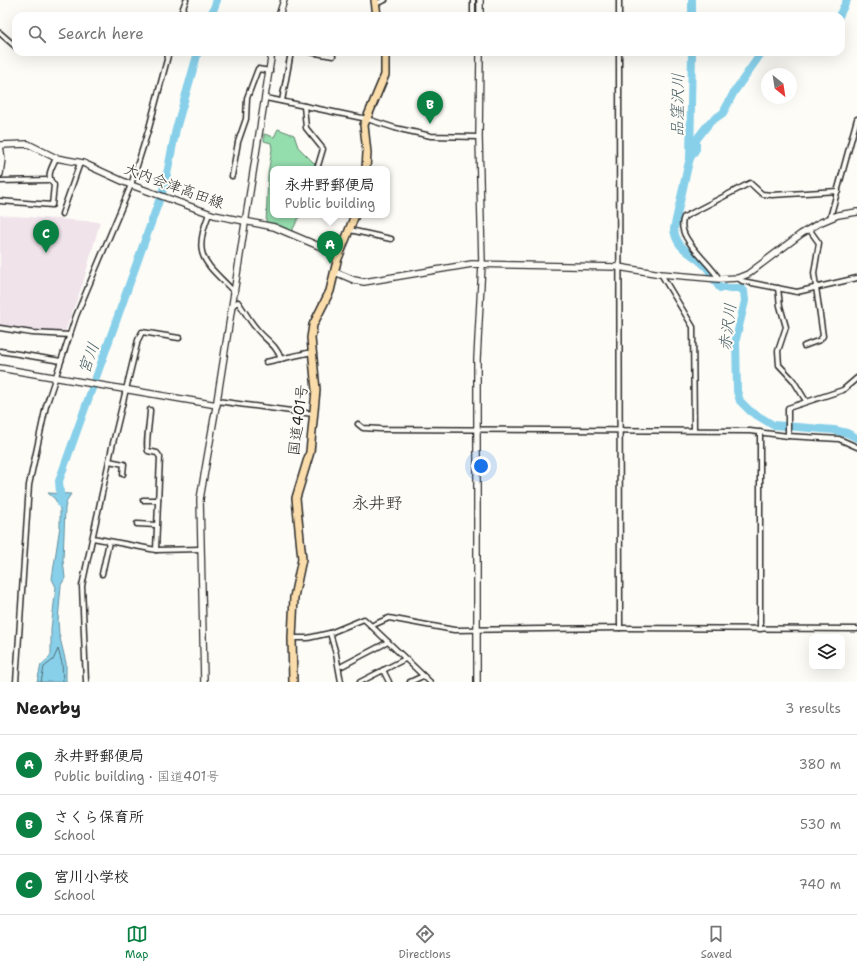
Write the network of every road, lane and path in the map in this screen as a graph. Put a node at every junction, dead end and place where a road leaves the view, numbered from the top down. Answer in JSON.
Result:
{"nodes":[{"id":1,"x":186,"y":0,"type":"edge"},
{"id":2,"x":284,"y":0,"type":"edge"},
{"id":3,"x":385,"y":0,"type":"edge"},
{"id":4,"x":473,"y":0,"type":"edge"},
{"id":5,"x":480,"y":0,"type":"edge"},
{"id":6,"x":619,"y":0,"type":"edge"},
{"id":7,"x":375,"y":2,"type":"edge"},
{"id":8,"x":182,"y":12,"type":"edge"},
{"id":9,"x":280,"y":12,"type":"edge"},
{"id":10,"x":376,"y":12,"type":"edge"},
{"id":11,"x":473,"y":12,"type":"edge"},
{"id":12,"x":480,"y":12,"type":"edge"},
{"id":13,"x":619,"y":12,"type":"edge"},
{"id":14,"x":0,"y":33,"type":"edge"},
{"id":15,"x":12,"y":44,"type":"edge"},
{"id":16,"x":168,"y":56,"type":"edge"},
{"id":17,"x":272,"y":56,"type":"edge"},
{"id":18,"x":290,"y":56,"type":"edge"},
{"id":19,"x":385,"y":56,"type":"edge"},
{"id":20,"x":480,"y":56,"type":"edge"},
{"id":21,"x":619,"y":56,"type":"edge"},
{"id":22,"x":270,"y":71,"type":"junction"},
{"id":23,"x":266,"y":98,"type":"junction"},
{"id":24,"x":282,"y":101,"type":"junction"},
{"id":25,"x":304,"y":106,"type":"junction"},
{"id":26,"x":367,"y":119,"type":"junction"},
{"id":27,"x":857,"y":119,"type":"edge"},
{"id":28,"x":479,"y":137,"type":"junction"},
{"id":29,"x":0,"y":146,"type":"edge"},
{"id":30,"x":56,"y":158,"type":"junction"},
{"id":31,"x":80,"y":163,"type":"junction"},
{"id":32,"x":318,"y":166,"type":"edge"},
{"id":33,"x":366,"y":166,"type":"edge"},
{"id":34,"x":0,"y":174,"type":"edge"},
{"id":35,"x":232,"y":176,"type":"dead end"},
{"id":36,"x":49,"y":180,"type":"junction"},
{"id":37,"x":0,"y":181,"type":"edge"},
{"id":38,"x":131,"y":185,"type":"junction"},
{"id":39,"x":838,"y":191,"type":"junction"},
{"id":40,"x":0,"y":202,"type":"edge"},
{"id":41,"x":857,"y":212,"type":"edge"},
{"id":42,"x":62,"y":214,"type":"dead end"},
{"id":43,"x":210,"y":214,"type":"junction"},
{"id":44,"x":354,"y":218,"type":"edge"},
{"id":45,"x":830,"y":218,"type":"junction"},
{"id":46,"x":246,"y":222,"type":"junction"},
{"id":47,"x":809,"y":229,"type":"junction"},
{"id":48,"x":350,"y":230,"type":"junction"},
{"id":49,"x":391,"y":239,"type":"dead end"},
{"id":50,"x":340,"y":255,"type":"junction"},
{"id":51,"x":482,"y":264,"type":"junction"},
{"id":52,"x":618,"y":267,"type":"junction"},
{"id":53,"x":335,"y":272,"type":"junction"},
{"id":54,"x":661,"y":274,"type":"junction"},
{"id":55,"x":719,"y":278,"type":"junction"},
{"id":56,"x":738,"y":278,"type":"junction"},
{"id":57,"x":857,"y":278,"type":"edge"},
{"id":58,"x":815,"y":287,"type":"junction"},
{"id":59,"x":778,"y":288,"type":"junction"},
{"id":60,"x":235,"y":293,"type":"junction"},
{"id":61,"x":233,"y":305,"type":"junction"},
{"id":62,"x":0,"y":328,"type":"edge"},
{"id":63,"x":70,"y":335,"type":"junction"},
{"id":64,"x":179,"y":338,"type":"dead end"},
{"id":65,"x":804,"y":346,"type":"dead end"},
{"id":66,"x":0,"y":351,"type":"edge"},
{"id":67,"x":312,"y":352,"type":"junction"},
{"id":68,"x":281,"y":359,"type":"junction"},
{"id":69,"x":61,"y":361,"type":"junction"},
{"id":70,"x":266,"y":362,"type":"dead end"},
{"id":71,"x":0,"y":368,"type":"edge"},
{"id":72,"x":857,"y":378,"type":"edge"},
{"id":73,"x":56,"y":379,"type":"junction"},
{"id":74,"x":124,"y":389,"type":"junction"},
{"id":75,"x":806,"y":401,"type":"junction"},
{"id":76,"x":217,"y":403,"type":"junction"},
{"id":77,"x":150,"y":410,"type":"dead end"},
{"id":78,"x":313,"y":414,"type":"junction"},
{"id":79,"x":358,"y":424,"type":"dead end"},
{"id":80,"x":477,"y":429,"type":"junction"},
{"id":81,"x":618,"y":429,"type":"junction"},
{"id":82,"x":694,"y":430,"type":"junction"},
{"id":83,"x":760,"y":432,"type":"junction"},
{"id":84,"x":788,"y":436,"type":"junction"},
{"id":85,"x":857,"y":447,"type":"edge"},
{"id":86,"x":109,"y":461,"type":"junction"},
{"id":87,"x":123,"y":474,"type":"dead end"},
{"id":88,"x":142,"y":500,"type":"dead end"},
{"id":89,"x":158,"y":500,"type":"junction"},
{"id":90,"x":137,"y":524,"type":"dead end"},
{"id":91,"x":156,"y":525,"type":"junction"},
{"id":92,"x":92,"y":538,"type":"junction"},
{"id":93,"x":109,"y":542,"type":"junction"},
{"id":94,"x":201,"y":549,"type":"junction"},
{"id":95,"x":156,"y":550,"type":"junction"},
{"id":96,"x":102,"y":574,"type":"dead end"},
{"id":97,"x":371,"y":626,"type":"junction"},
{"id":98,"x":620,"y":628,"type":"junction"},
{"id":99,"x":478,"y":629,"type":"junction"},
{"id":100,"x":760,"y":629,"type":"junction"},
{"id":101,"x":857,"y":629,"type":"edge"},
{"id":102,"x":330,"y":633,"type":"junction"},
{"id":103,"x":292,"y":638,"type":"junction"},
{"id":104,"x":388,"y":642,"type":"junction"},
{"id":105,"x":405,"y":659,"type":"junction"},
{"id":106,"x":342,"y":666,"type":"dead end"},
{"id":107,"x":383,"y":670,"type":"junction"},
{"id":108,"x":423,"y":676,"type":"junction"},
{"id":109,"x":16,"y":682,"type":"edge"},
{"id":110,"x":86,"y":682,"type":"edge"},
{"id":111,"x":204,"y":682,"type":"edge"},
{"id":112,"x":293,"y":682,"type":"edge"},
{"id":113,"x":341,"y":682,"type":"edge"},
{"id":114,"x":360,"y":682,"type":"edge"},
{"id":115,"x":389,"y":682,"type":"edge"},
{"id":116,"x":412,"y":682,"type":"edge"},
{"id":117,"x":430,"y":682,"type":"edge"},
{"id":118,"x":477,"y":682,"type":"edge"}],
"edges":[{"from":1,"to":8,"type":"street"},
{"from":2,"to":9,"type":"street"},
{"from":3,"to":7,"type":"street"},
{"from":4,"to":11,"type":"street"},
{"from":5,"to":12,"type":"street"},
{"from":6,"to":13,"type":"street"},
{"from":7,"to":10,"type":"highway"},
{"from":14,"to":15,"type":"street"},
{"from":16,"to":38,"type":"street"},
{"from":17,"to":22,"type":"street"},
{"from":18,"to":24,"type":"street"},
{"from":19,"to":26,"type":"highway"},
{"from":20,"to":28,"type":"street"},
{"from":21,"to":52,"type":"street"},
{"from":22,"to":23,"type":"street"},
{"from":22,"to":35,"type":"street"},
{"from":23,"to":24,"type":"street"},
{"from":23,"to":46,"type":"street"},
{"from":24,"to":25,"type":"street"},
{"from":25,"to":26,"type":"street"},
{"from":25,"to":32,"type":"street"},
{"from":26,"to":28,"type":"street"},
{"from":26,"to":33,"type":"highway"},
{"from":27,"to":39,"type":"street"},
{"from":28,"to":51,"type":"street"},
{"from":29,"to":30,"type":"street","name":"大内会津高田線"},
{"from":29,"to":34,"type":"street","name":"大内会津高田線"},
{"from":30,"to":31,"type":"street","name":"大内会津高田線"},
{"from":30,"to":36,"type":"street"},
{"from":31,"to":38,"type":"street","name":"大内会津高田線"},
{"from":31,"to":42,"type":"street"},
{"from":36,"to":37,"type":"street"},
{"from":36,"to":40,"type":"street"},
{"from":38,"to":43,"type":"street","name":"大内会津高田線"},
{"from":38,"to":63,"type":"street"},
{"from":39,"to":45,"type":"street"},
{"from":39,"to":55,"type":"street"},
{"from":41,"to":45,"type":"street"},
{"from":43,"to":46,"type":"street","name":"大内会津高田線"},
{"from":43,"to":60,"type":"street"},
{"from":44,"to":48,"type":"highway","name":"国道401号"},
{"from":45,"to":47,"type":"street"},
{"from":46,"to":50,"type":"street","name":"大内会津高田線"},
{"from":46,"to":60,"type":"street"},
{"from":47,"to":56,"type":"street"},
{"from":47,"to":58,"type":"street"},
{"from":48,"to":49,"type":"street"},
{"from":48,"to":50,"type":"highway","name":"国道401号"},
{"from":50,"to":53,"type":"highway","name":"国道401号"},
{"from":51,"to":52,"type":"street"},
{"from":51,"to":53,"type":"street"},
{"from":51,"to":80,"type":"street"},
{"from":52,"to":54,"type":"street"},
{"from":52,"to":81,"type":"street"},
{"from":53,"to":67,"type":"highway","name":"国道401号"},
{"from":54,"to":55,"type":"street"},
{"from":54,"to":82,"type":"street"},
{"from":55,"to":56,"type":"street"},
{"from":56,"to":59,"type":"street"},
{"from":57,"to":58,"type":"street"},
{"from":58,"to":59,"type":"street"},
{"from":58,"to":65,"type":"street"},
{"from":59,"to":75,"type":"street"},
{"from":60,"to":61,"type":"street"},
{"from":61,"to":68,"type":"street"},
{"from":61,"to":76,"type":"street"},
{"from":62,"to":63,"type":"street"},
{"from":63,"to":69,"type":"street"},
{"from":64,"to":74,"type":"street"},
{"from":66,"to":69,"type":"street"},
{"from":67,"to":68,"type":"street"},
{"from":67,"to":78,"type":"highway","name":"国道401号"},
{"from":68,"to":70,"type":"street"},
{"from":69,"to":73,"type":"street"},
{"from":71,"to":73,"type":"street"},
{"from":72,"to":75,"type":"street"},
{"from":73,"to":74,"type":"street"},
{"from":73,"to":109,"type":"street"},
{"from":74,"to":76,"type":"street"},
{"from":74,"to":86,"type":"street"},
{"from":75,"to":84,"type":"street"},
{"from":76,"to":78,"type":"street"},
{"from":76,"to":94,"type":"street"},
{"from":77,"to":89,"type":"street"},
{"from":78,"to":103,"type":"highway","name":"国道401号"},
{"from":79,"to":80,"type":"street"},
{"from":80,"to":81,"type":"street"},
{"from":80,"to":99,"type":"street"},
{"from":81,"to":82,"type":"street"},
{"from":81,"to":98,"type":"street"},
{"from":82,"to":83,"type":"street"},
{"from":83,"to":84,"type":"street"},
{"from":83,"to":100,"type":"street"},
{"from":84,"to":85,"type":"street"},
{"from":86,"to":87,"type":"street"},
{"from":86,"to":92,"type":"street"},
{"from":88,"to":89,"type":"street"},
{"from":89,"to":91,"type":"street"},
{"from":90,"to":91,"type":"street"},
{"from":91,"to":95,"type":"street"},
{"from":92,"to":93,"type":"street"},
{"from":92,"to":110,"type":"street"},
{"from":93,"to":95,"type":"street"},
{"from":93,"to":96,"type":"street"},
{"from":94,"to":95,"type":"street"},
{"from":94,"to":111,"type":"street"},
{"from":97,"to":99,"type":"street"},
{"from":97,"to":102,"type":"street"},
{"from":97,"to":104,"type":"street"},
{"from":98,"to":99,"type":"street"},
{"from":98,"to":100,"type":"street"},
{"from":99,"to":118,"type":"street"},
{"from":100,"to":101,"type":"street"},
{"from":102,"to":103,"type":"street"},
{"from":102,"to":113,"type":"street"},
{"from":103,"to":112,"type":"highway","name":"国道401号"},
{"from":104,"to":105,"type":"street"},
{"from":104,"to":106,"type":"street"},
{"from":105,"to":107,"type":"street"},
{"from":105,"to":108,"type":"street"},
{"from":107,"to":114,"type":"street"},
{"from":107,"to":115,"type":"street"},
{"from":108,"to":116,"type":"street"},
{"from":108,"to":117,"type":"street"}]}
